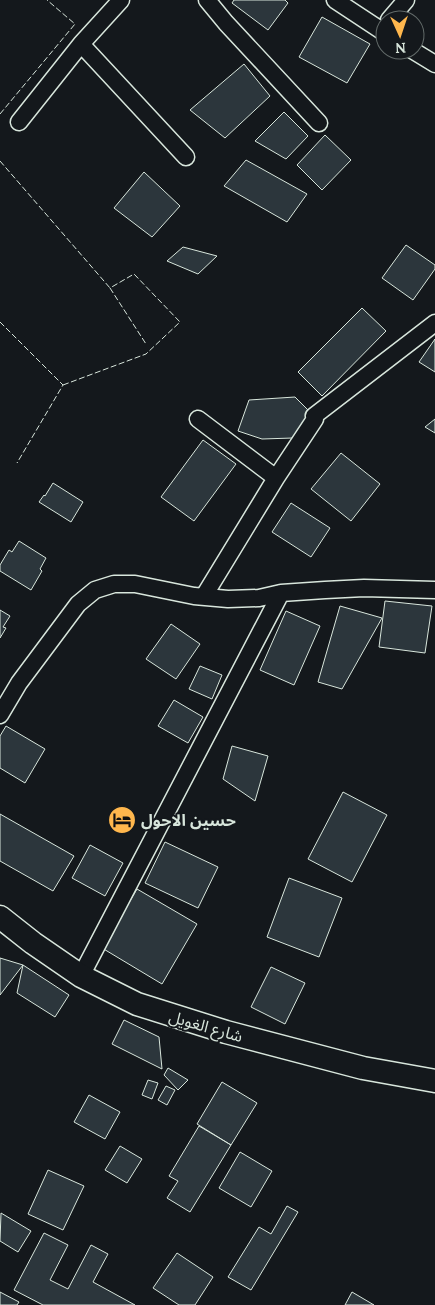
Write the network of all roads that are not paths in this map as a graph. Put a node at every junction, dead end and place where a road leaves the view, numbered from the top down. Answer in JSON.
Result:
{"nodes":[{"id":1,"x":121,"y":0,"type":"edge"},
{"id":2,"x":207,"y":0,"type":"edge"},
{"id":3,"x":335,"y":0,"type":"edge"},
{"id":4,"x":406,"y":0,"type":"edge"},
{"id":5,"x":398,"y":10,"type":"edge"},
{"id":6,"x":375,"y":22,"type":"edge"},
{"id":7,"x":81,"y":44,"type":"junction"},
{"id":8,"x":19,"y":122,"type":"dead end"},
{"id":9,"x":319,"y":123,"type":"dead end"},
{"id":10,"x":186,"y":157,"type":"dead end"},
{"id":11,"x":435,"y":323,"type":"edge"},
{"id":12,"x":198,"y":419,"type":"dead end"},
{"id":13,"x":276,"y":478,"type":"junction"},
{"id":14,"x":435,"y":590,"type":"edge"},
{"id":15,"x":281,"y":593,"type":"junction"},
{"id":16,"x":204,"y":596,"type":"junction"},
{"id":17,"x":0,"y":715,"type":"edge"},
{"id":18,"x":0,"y":917,"type":"edge"},
{"id":19,"x":81,"y":976,"type":"junction"},
{"id":20,"x":435,"y":1082,"type":"edge"}],
"edges":[{"from":1,"to":7,"type":"street"},
{"from":2,"to":9,"type":"street"},
{"from":3,"to":6,"type":"street"},
{"from":4,"to":5,"type":"street"},
{"from":7,"to":8,"type":"street"},
{"from":7,"to":10,"type":"street"},
{"from":11,"to":13,"type":"street"},
{"from":12,"to":13,"type":"street"},
{"from":13,"to":16,"type":"street"},
{"from":14,"to":15,"type":"street"},
{"from":15,"to":16,"type":"street"},
{"from":15,"to":19,"type":"street"},
{"from":16,"to":17,"type":"street"},
{"from":18,"to":19,"type":"street","name":"شارع الغويل"},
{"from":19,"to":20,"type":"street","name":"شارع الغويل"}]}
